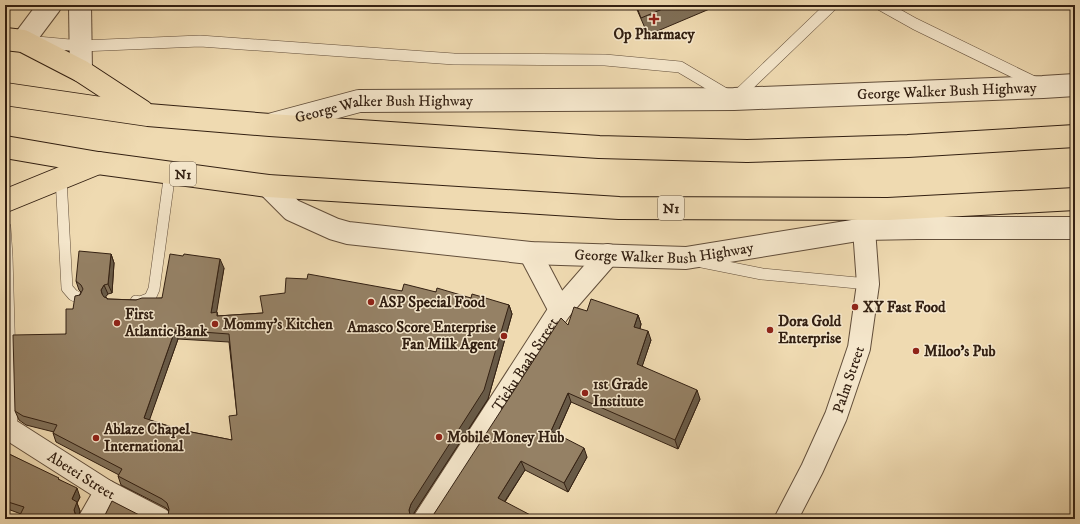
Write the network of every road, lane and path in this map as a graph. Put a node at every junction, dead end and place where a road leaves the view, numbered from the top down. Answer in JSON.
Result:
{"nodes":[{"id":1,"x":50,"y":5,"type":"edge"},
{"id":2,"x":80,"y":5,"type":"edge"},
{"id":3,"x":832,"y":5,"type":"edge"},
{"id":4,"x":881,"y":5,"type":"edge"},
{"id":5,"x":11,"y":43,"type":"edge"},
{"id":6,"x":81,"y":46,"type":"junction"},
{"id":7,"x":81,"y":71,"type":"junction"},
{"id":8,"x":1075,"y":85,"type":"edge"},
{"id":9,"x":1043,"y":87,"type":"junction"},
{"id":10,"x":5,"y":94,"type":"edge"},
{"id":11,"x":734,"y":99,"type":"junction"},
{"id":12,"x":148,"y":115,"type":"junction"},
{"id":13,"x":270,"y":125,"type":"junction"},
{"id":14,"x":1075,"y":136,"type":"edge"},
{"id":15,"x":5,"y":147,"type":"edge"},
{"id":16,"x":98,"y":163,"type":"junction"},
{"id":17,"x":170,"y":172,"type":"junction"},
{"id":18,"x":60,"y":178,"type":"junction"},
{"id":19,"x":268,"y":186,"type":"junction"},
{"id":20,"x":1075,"y":199,"type":"edge"},
{"id":21,"x":5,"y":201,"type":"edge"},
{"id":22,"x":5,"y":227,"type":"edge"},
{"id":23,"x":1075,"y":228,"type":"edge"},
{"id":24,"x":864,"y":229,"type":"junction"},
{"id":25,"x":530,"y":253,"type":"junction"},
{"id":26,"x":608,"y":255,"type":"junction"},
{"id":27,"x":686,"y":258,"type":"junction"},
{"id":28,"x":868,"y":284,"type":"junction"},
{"id":29,"x":78,"y":298,"type":"edge"},
{"id":30,"x":126,"y":301,"type":"edge"},
{"id":31,"x":560,"y":310,"type":"junction"},
{"id":32,"x":9,"y":430,"type":"edge"},
{"id":33,"x":106,"y":491,"type":"junction"},
{"id":34,"x":90,"y":519,"type":"edge"},
{"id":35,"x":160,"y":519,"type":"edge"},
{"id":36,"x":426,"y":519,"type":"edge"},
{"id":37,"x":786,"y":519,"type":"edge"}],
"edges":[{"from":1,"to":5,"type":"street"},
{"from":2,"to":6,"type":"street"},
{"from":3,"to":11,"type":"lane"},
{"from":4,"to":9,"type":"lane"},
{"from":5,"to":6,"type":"lane"},
{"from":5,"to":7,"type":"highway"},
{"from":6,"to":7,"type":"street"},
{"from":6,"to":11,"type":"lane"},
{"from":7,"to":12,"type":"highway"},
{"from":8,"to":9,"type":"street","name":"George Walker Bush Highway"},
{"from":9,"to":11,"type":"street","name":"George Walker Bush Highway"},
{"from":10,"to":12,"type":"highway","name":"George Walker Bush Highway"},
{"from":11,"to":13,"type":"street","name":"George Walker Bush Highway"},
{"from":12,"to":13,"type":"highway","name":"George Walker Bush Highway"},
{"from":13,"to":14,"type":"highway","name":"George Walker Bush Highway"},
{"from":15,"to":16,"type":"highway","number":"N1"},
{"from":16,"to":17,"type":"highway","number":"N1"},
{"from":16,"to":18,"type":"highway"},
{"from":17,"to":19,"type":"highway","number":"N1"},
{"from":17,"to":30,"type":"lane"},
{"from":18,"to":21,"type":"highway"},
{"from":18,"to":29,"type":"lane"},
{"from":19,"to":20,"type":"highway","number":"N1"},
{"from":19,"to":25,"type":"street","name":"George Walker Bush Highway"},
{"from":22,"to":32,"type":"lane"},
{"from":23,"to":24,"type":"street","name":"George Walker Bush Highway"},
{"from":24,"to":27,"type":"street","name":"George Walker Bush Highway"},
{"from":24,"to":28,"type":"street","name":"Palm Street"},
{"from":25,"to":26,"type":"street","name":"George Walker Bush Highway"},
{"from":25,"to":31,"type":"street","name":"Tieku Baah Street"},
{"from":26,"to":27,"type":"street","name":"George Walker Bush Highway"},
{"from":26,"to":31,"type":"street","name":"Tieku Baah Street"},
{"from":27,"to":28,"type":"lane"},
{"from":28,"to":37,"type":"street","name":"Palm Street"},
{"from":31,"to":36,"type":"street","name":"Tieku Baah Street"},
{"from":32,"to":33,"type":"street","name":"Abetei Street"},
{"from":33,"to":34,"type":"street"},
{"from":33,"to":35,"type":"street","name":"Abetei Street"}]}
